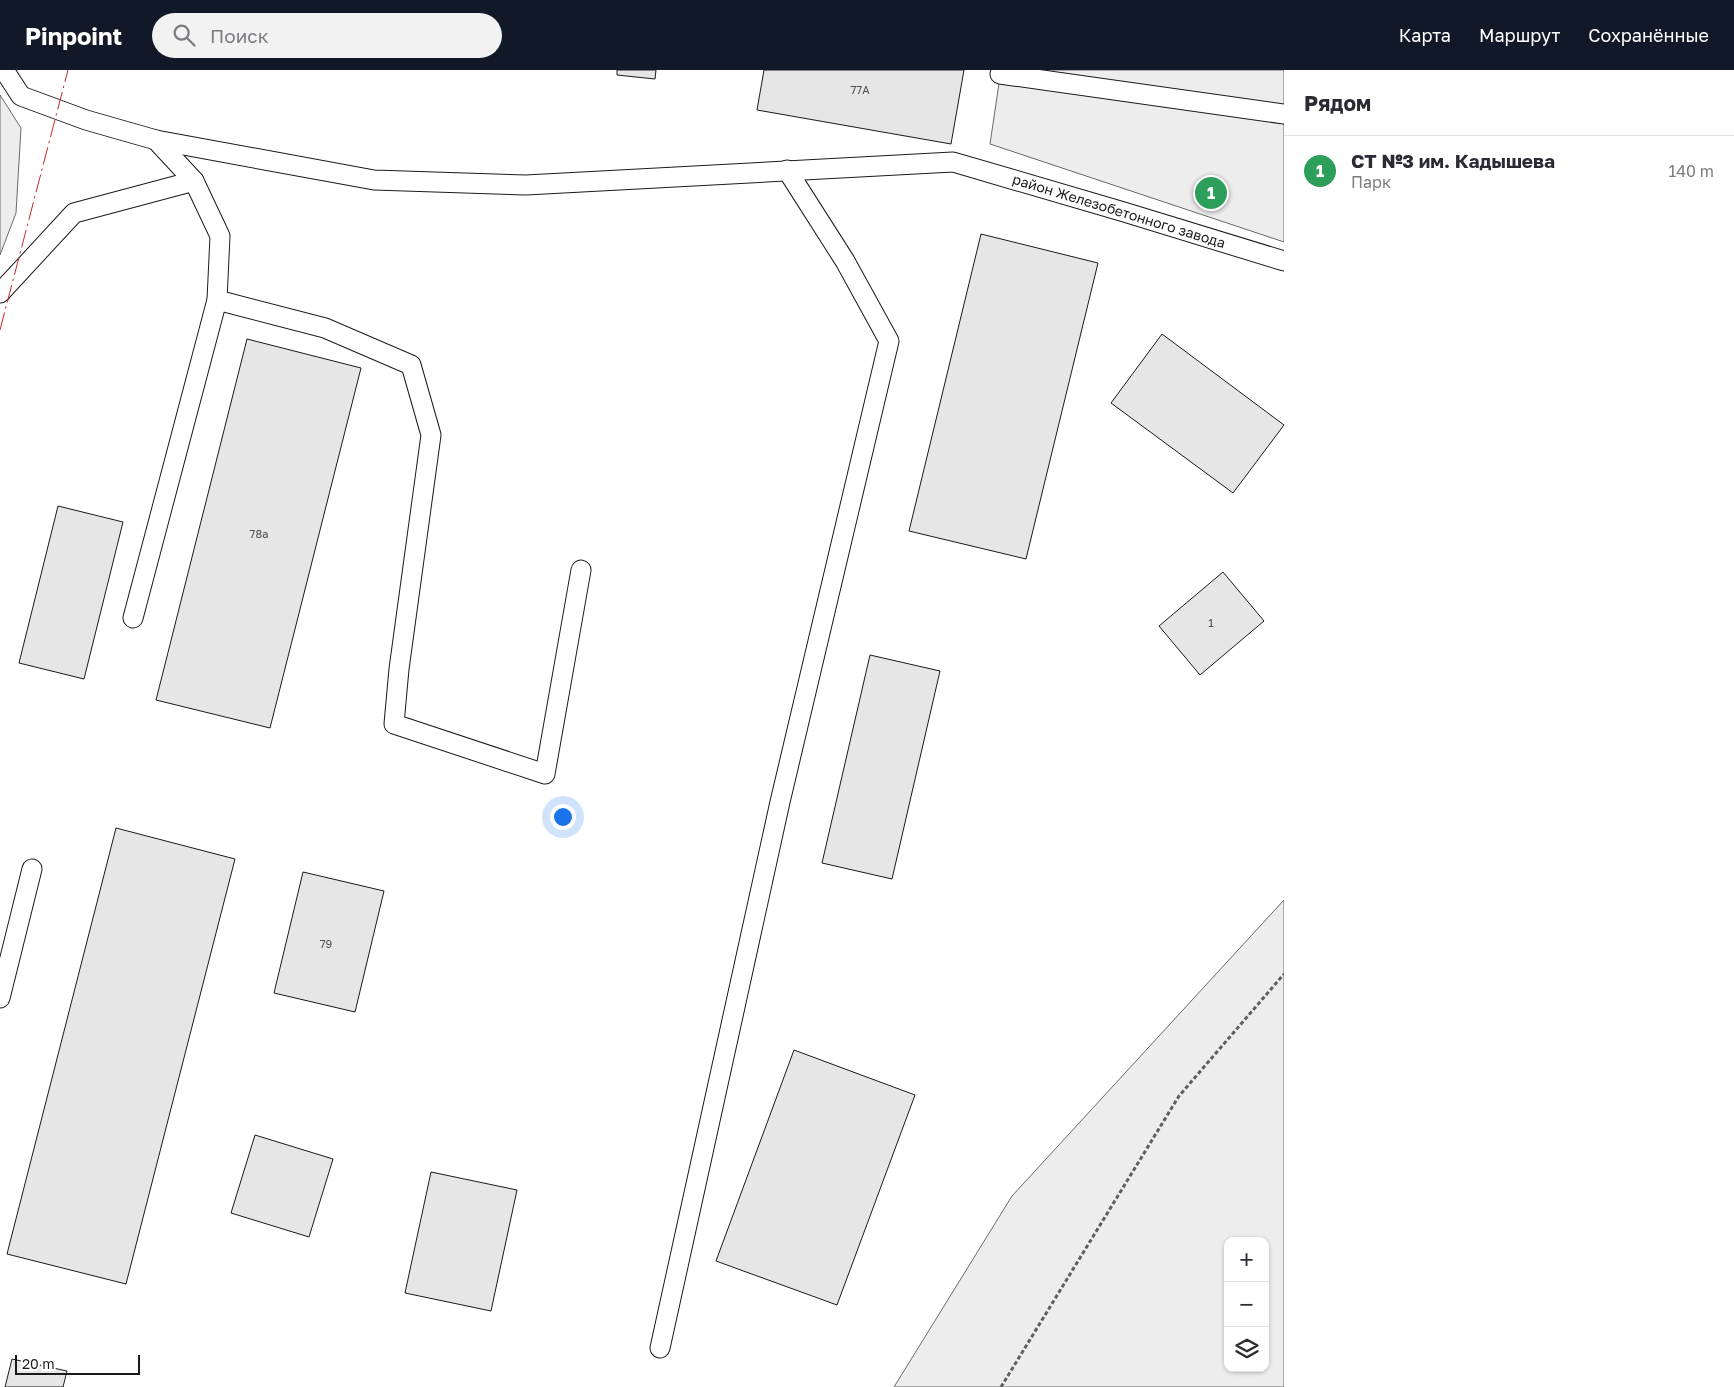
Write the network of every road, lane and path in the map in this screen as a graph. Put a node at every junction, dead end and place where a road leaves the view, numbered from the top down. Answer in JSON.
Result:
{"nodes":[{"id":1,"x":4,"y":70,"type":"edge"},
{"id":2,"x":1000,"y":74,"type":"dead end"},
{"id":3,"x":1284,"y":114,"type":"edge"},
{"id":4,"x":156,"y":140,"type":"junction"},
{"id":5,"x":787,"y":170,"type":"junction"},
{"id":6,"x":194,"y":181,"type":"junction"},
{"id":7,"x":1284,"y":261,"type":"edge"},
{"id":8,"x":0,"y":293,"type":"edge"},
{"id":9,"x":217,"y":300,"type":"junction"},
{"id":10,"x":581,"y":570,"type":"dead end"},
{"id":11,"x":133,"y":618,"type":"dead end"},
{"id":12,"x":32,"y":870,"type":"dead end"},
{"id":13,"x":1284,"y":974,"type":"edge"},
{"id":14,"x":0,"y":998,"type":"edge"},
{"id":15,"x":660,"y":1348,"type":"dead end"},
{"id":16,"x":1001,"y":1387,"type":"edge"}],
"edges":[{"from":1,"to":4,"type":"lane","name":"район Железобетонного завода"},
{"from":2,"to":3,"type":"lane"},
{"from":4,"to":5,"type":"lane","name":"район Железобетонного завода"},
{"from":4,"to":6,"type":"lane"},
{"from":5,"to":7,"type":"lane","name":"район Железобетонного завода"},
{"from":5,"to":15,"type":"lane"},
{"from":6,"to":8,"type":"lane"},
{"from":6,"to":9,"type":"lane"},
{"from":9,"to":10,"type":"lane"},
{"from":9,"to":11,"type":"lane"},
{"from":12,"to":14,"type":"lane"},
{"from":13,"to":16,"type":"path"}]}
